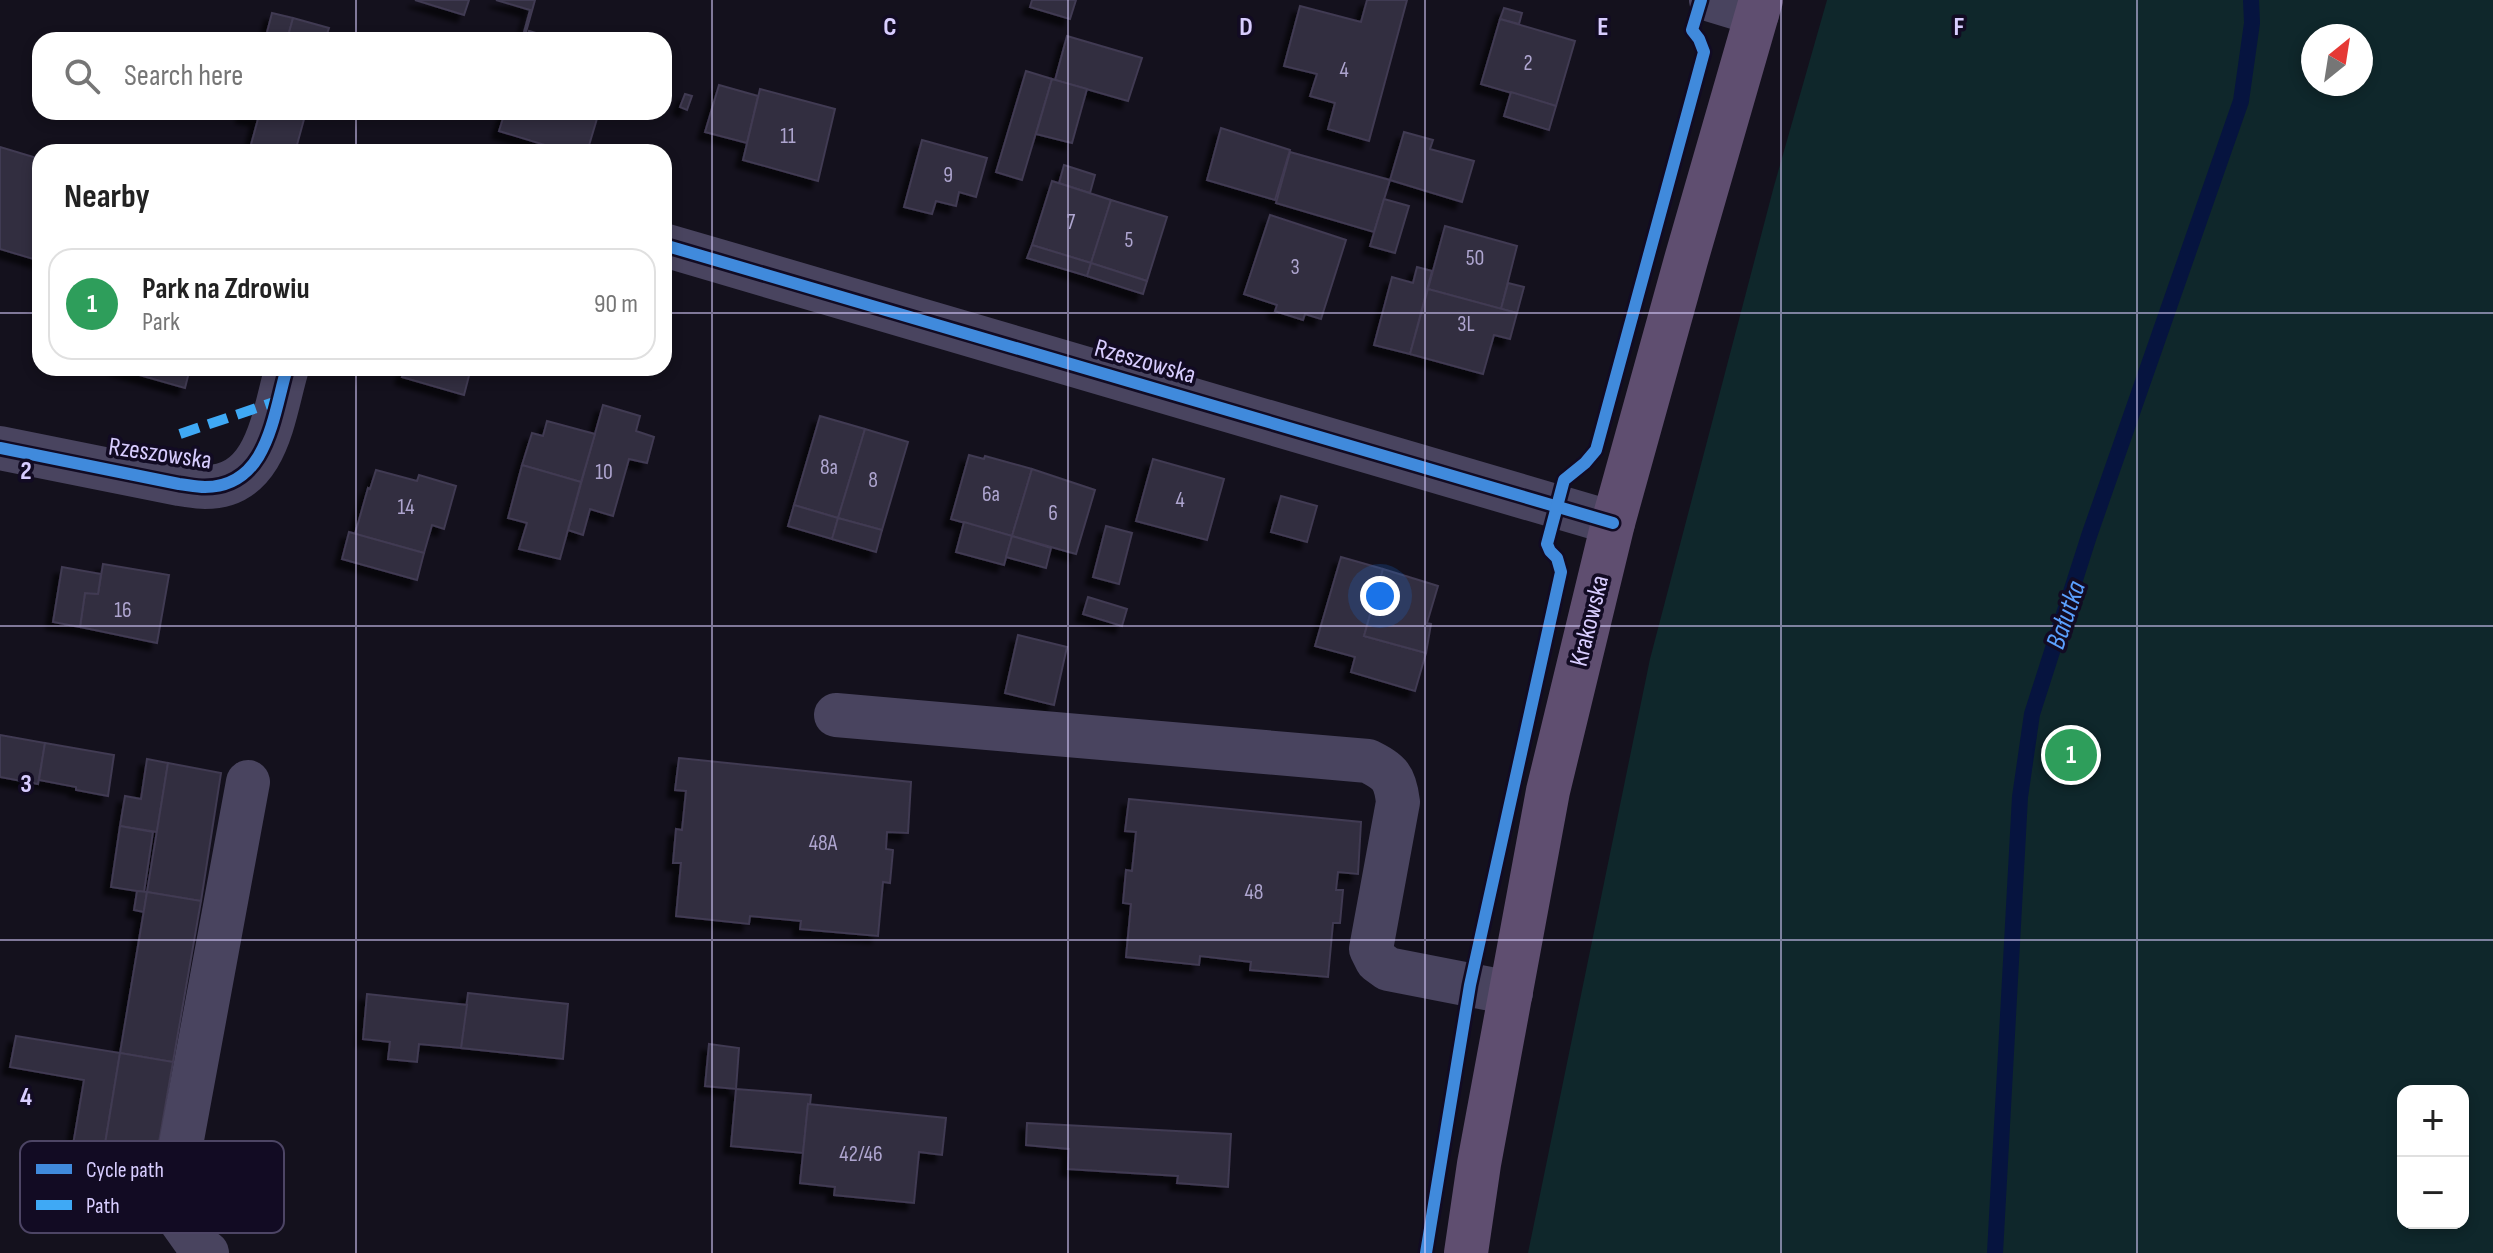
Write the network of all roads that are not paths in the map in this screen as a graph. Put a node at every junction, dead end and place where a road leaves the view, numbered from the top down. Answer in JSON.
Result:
{"nodes":[{"id":1,"x":1711,"y":0,"type":"edge"},
{"id":2,"x":1759,"y":7,"type":"edge"},
{"id":3,"x":672,"y":247,"type":"edge"},
{"id":4,"x":285,"y":376,"type":"edge"},
{"id":5,"x":0,"y":448,"type":"edge"},
{"id":6,"x":1613,"y":523,"type":"junction"},
{"id":7,"x":836,"y":715,"type":"dead end"},
{"id":8,"x":248,"y":782,"type":"dead end"},
{"id":9,"x":1511,"y":993,"type":"junction"},
{"id":10,"x":182,"y":1141,"type":"edge"},
{"id":11,"x":189,"y":1233,"type":"edge"},
{"id":12,"x":207,"y":1253,"type":"edge"},
{"id":13,"x":1466,"y":1253,"type":"edge"}],
"edges":[{"from":1,"to":2,"type":"street"},
{"from":2,"to":6,"type":"main road","name":"Krakowska"},
{"from":3,"to":6,"type":"street","name":"Rzeszowska"},
{"from":4,"to":5,"type":"street","name":"Rzeszowska"},
{"from":6,"to":9,"type":"main road","name":"Krakowska"},
{"from":7,"to":9,"type":"street"},
{"from":8,"to":10,"type":"street"},
{"from":9,"to":13,"type":"main road","name":"Krakowska"},
{"from":11,"to":12,"type":"street"}]}
